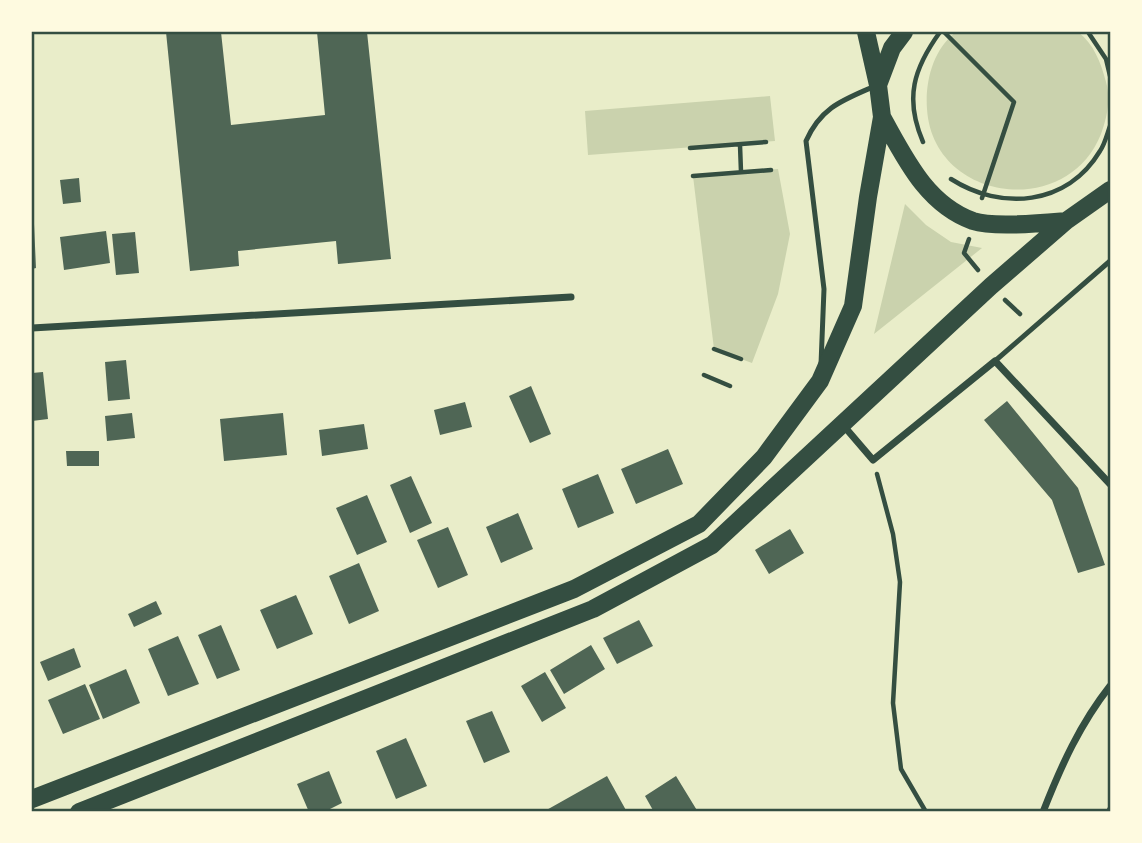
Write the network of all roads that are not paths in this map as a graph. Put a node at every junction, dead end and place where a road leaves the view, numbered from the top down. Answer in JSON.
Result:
{"nodes":[{"id":1,"x":866,"y":32,"type":"edge"},
{"id":2,"x":904,"y":32,"type":"edge"},
{"id":3,"x":878,"y":85,"type":"junction"},
{"id":4,"x":882,"y":117,"type":"junction"},
{"id":5,"x":1111,"y":174,"type":"edge"},
{"id":6,"x":1111,"y":190,"type":"edge"},
{"id":7,"x":1094,"y":201,"type":"junction"},
{"id":8,"x":1066,"y":222,"type":"junction"},
{"id":9,"x":1111,"y":261,"type":"edge"},
{"id":10,"x":570,"y":297,"type":"dead end"},
{"id":11,"x":32,"y":328,"type":"edge"},
{"id":12,"x":995,"y":361,"type":"junction"},
{"id":13,"x":820,"y":381,"type":"junction"},
{"id":14,"x":842,"y":424,"type":"junction"},
{"id":15,"x":1111,"y":484,"type":"edge"},
{"id":16,"x":1111,"y":686,"type":"edge"},
{"id":17,"x":32,"y":799,"type":"edge"},
{"id":18,"x":79,"y":811,"type":"edge"},
{"id":19,"x":1043,"y":811,"type":"edge"}],
"edges":[{"from":1,"to":3,"type":"main road"},
{"from":2,"to":3,"type":"main road"},
{"from":3,"to":4,"type":"main road"},
{"from":3,"to":13,"type":"lane"},
{"from":4,"to":8,"type":"main road"},
{"from":4,"to":13,"type":"main road"},
{"from":5,"to":7,"type":"main road"},
{"from":6,"to":7,"type":"main road"},
{"from":7,"to":8,"type":"main road"},
{"from":8,"to":14,"type":"main road"},
{"from":9,"to":12,"type":"lane"},
{"from":10,"to":11,"type":"street"},
{"from":12,"to":14,"type":"street"},
{"from":12,"to":15,"type":"street"},
{"from":13,"to":17,"type":"main road"},
{"from":14,"to":18,"type":"main road"},
{"from":16,"to":19,"type":"street"}]}
